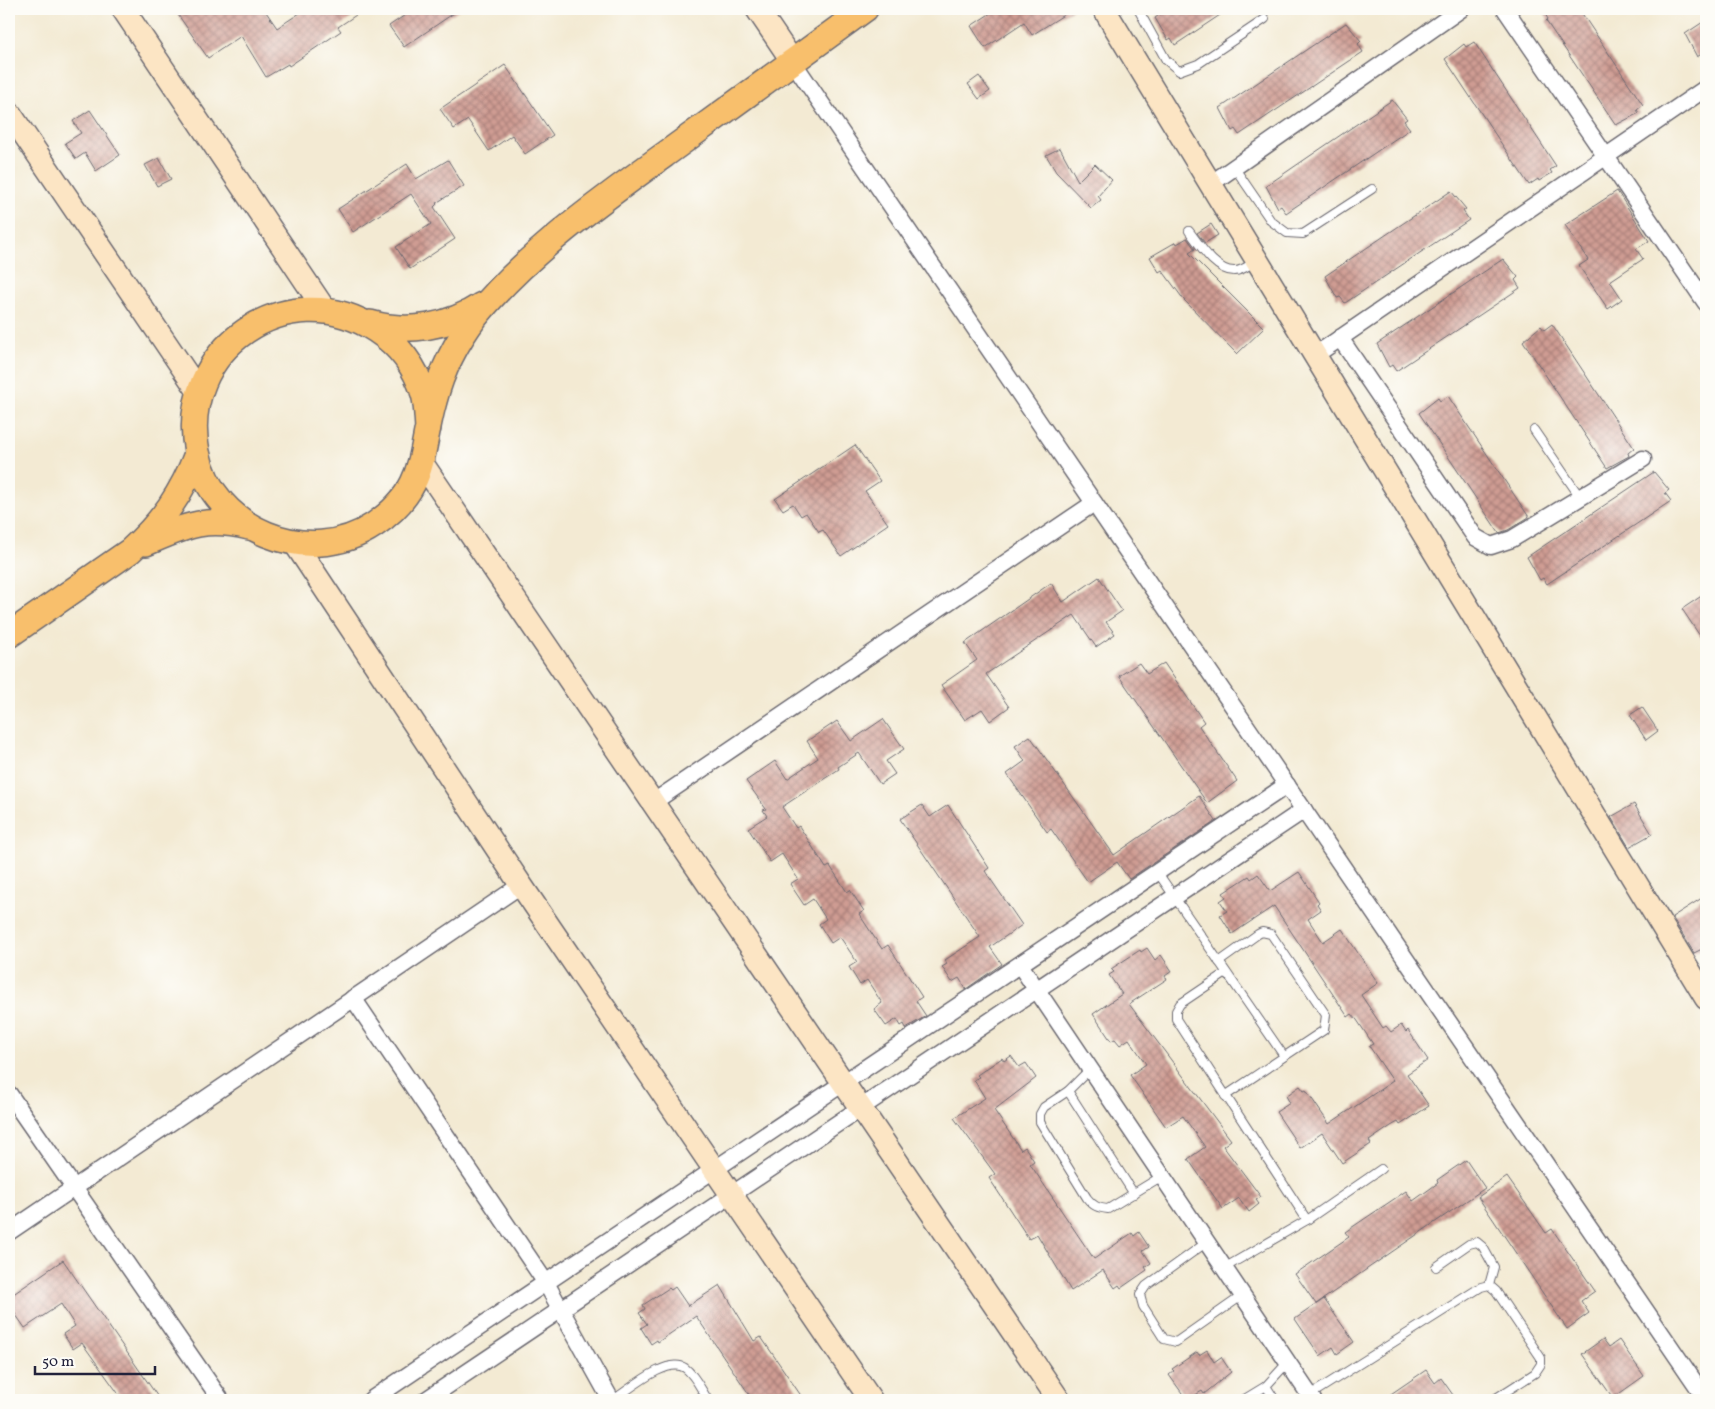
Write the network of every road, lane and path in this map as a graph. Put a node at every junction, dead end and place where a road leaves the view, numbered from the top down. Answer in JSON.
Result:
{"nodes":[{"id":1,"x":123,"y":9,"type":"edge"},
{"id":2,"x":758,"y":9,"type":"edge"},
{"id":3,"x":865,"y":9,"type":"edge"},
{"id":4,"x":1138,"y":9,"type":"edge"},
{"id":5,"x":1461,"y":9,"type":"edge"},
{"id":6,"x":1505,"y":9,"type":"edge"},
{"id":7,"x":1110,"y":11,"type":"edge"},
{"id":8,"x":1265,"y":18,"type":"dead end"},
{"id":9,"x":793,"y":62,"type":"junction"},
{"id":10,"x":1706,"y":88,"type":"edge"},
{"id":11,"x":9,"y":112,"type":"edge"},
{"id":12,"x":1605,"y":156,"type":"junction"},
{"id":13,"x":1234,"y":167,"type":"junction"},
{"id":14,"x":1209,"y":185,"type":"junction"},
{"id":15,"x":1372,"y":189,"type":"dead end"},
{"id":16,"x":1189,"y":231,"type":"dead end"},
{"id":17,"x":1256,"y":261,"type":"junction"},
{"id":18,"x":494,"y":297,"type":"junction"},
{"id":19,"x":1706,"y":303,"type":"edge"},
{"id":20,"x":325,"y":310,"type":"junction"},
{"id":21,"x":362,"y":321,"type":"junction"},
{"id":22,"x":1340,"y":338,"type":"junction"},
{"id":23,"x":1314,"y":356,"type":"junction"},
{"id":24,"x":199,"y":392,"type":"junction"},
{"id":25,"x":428,"y":428,"type":"junction"},
{"id":26,"x":1534,"y":430,"type":"dead end"},
{"id":27,"x":197,"y":454,"type":"junction"},
{"id":28,"x":1643,"y":459,"type":"dead end"},
{"id":29,"x":422,"y":464,"type":"junction"},
{"id":30,"x":1580,"y":498,"type":"junction"},
{"id":31,"x":1094,"y":503,"type":"junction"},
{"id":32,"x":252,"y":528,"type":"junction"},
{"id":33,"x":294,"y":542,"type":"junction"},
{"id":34,"x":130,"y":551,"type":"junction"},
{"id":35,"x":9,"y":635,"type":"edge"},
{"id":36,"x":1287,"y":785,"type":"junction"},
{"id":37,"x":652,"y":802,"type":"junction"},
{"id":38,"x":1304,"y":810,"type":"junction"},
{"id":39,"x":1158,"y":873,"type":"junction"},
{"id":40,"x":521,"y":885,"type":"junction"},
{"id":41,"x":1175,"y":899,"type":"junction"},
{"id":42,"x":1219,"y":962,"type":"junction"},
{"id":43,"x":1020,"y":965,"type":"junction"},
{"id":44,"x":1226,"y":973,"type":"junction"},
{"id":45,"x":1038,"y":991,"type":"junction"},
{"id":46,"x":353,"y":998,"type":"junction"},
{"id":47,"x":1706,"y":998,"type":"edge"},
{"id":48,"x":1284,"y":1056,"type":"junction"},
{"id":49,"x":1090,"y":1069,"type":"junction"},
{"id":50,"x":843,"y":1083,"type":"junction"},
{"id":51,"x":1068,"y":1091,"type":"junction"},
{"id":52,"x":9,"y":1094,"type":"edge"},
{"id":53,"x":1226,"y":1096,"type":"junction"},
{"id":54,"x":861,"y":1109,"type":"junction"},
{"id":55,"x":1381,"y":1169,"type":"dead end"},
{"id":56,"x":714,"y":1170,"type":"junction"},
{"id":57,"x":1162,"y":1176,"type":"junction"},
{"id":58,"x":74,"y":1188,"type":"junction"},
{"id":59,"x":1134,"y":1194,"type":"junction"},
{"id":60,"x":731,"y":1196,"type":"junction"},
{"id":61,"x":1306,"y":1220,"type":"junction"},
{"id":62,"x":9,"y":1232,"type":"edge"},
{"id":63,"x":1207,"y":1242,"type":"junction"},
{"id":64,"x":1436,"y":1267,"type":"dead end"},
{"id":65,"x":1224,"y":1268,"type":"junction"},
{"id":66,"x":546,"y":1283,"type":"junction"},
{"id":67,"x":1489,"y":1285,"type":"junction"},
{"id":68,"x":1243,"y":1295,"type":"junction"},
{"id":69,"x":561,"y":1310,"type":"junction"},
{"id":70,"x":1288,"y":1362,"type":"junction"},
{"id":71,"x":1266,"y":1386,"type":"junction"},
{"id":72,"x":1311,"y":1397,"type":"edge"},
{"id":73,"x":1706,"y":1399,"type":"edge"},
{"id":74,"x":221,"y":1400,"type":"edge"},
{"id":75,"x":370,"y":1400,"type":"edge"},
{"id":76,"x":426,"y":1400,"type":"edge"},
{"id":77,"x":612,"y":1400,"type":"edge"},
{"id":78,"x":708,"y":1400,"type":"edge"},
{"id":79,"x":871,"y":1400,"type":"edge"},
{"id":80,"x":1059,"y":1400,"type":"edge"},
{"id":81,"x":1243,"y":1400,"type":"edge"},
{"id":82,"x":1275,"y":1400,"type":"edge"},
{"id":83,"x":1493,"y":1400,"type":"edge"}],
"edges":[{"from":1,"to":20,"type":"main road"},
{"from":2,"to":9,"type":"main road"},
{"from":3,"to":9,"type":"main road"},
{"from":4,"to":8,"type":"lane"},
{"from":5,"to":13,"type":"street"},
{"from":6,"to":12,"type":"street"},
{"from":7,"to":14,"type":"main road"},
{"from":9,"to":18,"type":"main road"},
{"from":9,"to":31,"type":"street"},
{"from":10,"to":12,"type":"street"},
{"from":11,"to":24,"type":"main road"},
{"from":12,"to":19,"type":"street"},
{"from":12,"to":22,"type":"street"},
{"from":13,"to":14,"type":"street"},
{"from":13,"to":15,"type":"lane"},
{"from":14,"to":17,"type":"main road"},
{"from":16,"to":17,"type":"lane"},
{"from":17,"to":23,"type":"main road"},
{"from":18,"to":21,"type":"main road"},
{"from":18,"to":25,"type":"main road"},
{"from":20,"to":21,"type":"main road"},
{"from":20,"to":24,"type":"main road"},
{"from":21,"to":25,"type":"main road"},
{"from":22,"to":23,"type":"street"},
{"from":22,"to":30,"type":"street"},
{"from":23,"to":47,"type":"main road"},
{"from":24,"to":27,"type":"main road"},
{"from":25,"to":29,"type":"main road"},
{"from":26,"to":30,"type":"lane"},
{"from":27,"to":32,"type":"main road"},
{"from":27,"to":34,"type":"main road"},
{"from":28,"to":30,"type":"street"},
{"from":29,"to":33,"type":"main road"},
{"from":29,"to":37,"type":"main road"},
{"from":31,"to":36,"type":"street"},
{"from":31,"to":37,"type":"street"},
{"from":32,"to":33,"type":"main road"},
{"from":32,"to":34,"type":"main road"},
{"from":33,"to":40,"type":"main road"},
{"from":34,"to":35,"type":"main road"},
{"from":36,"to":38,"type":"street"},
{"from":36,"to":39,"type":"street"},
{"from":37,"to":50,"type":"main road"},
{"from":38,"to":41,"type":"street"},
{"from":38,"to":73,"type":"street"},
{"from":39,"to":41,"type":"lane"},
{"from":39,"to":43,"type":"street"},
{"from":40,"to":46,"type":"street"},
{"from":40,"to":56,"type":"main road"},
{"from":41,"to":42,"type":"lane"},
{"from":41,"to":45,"type":"street"},
{"from":42,"to":44,"type":"lane"},
{"from":42,"to":48,"type":"lane"},
{"from":43,"to":45,"type":"street"},
{"from":43,"to":50,"type":"street"},
{"from":44,"to":48,"type":"lane"},
{"from":44,"to":53,"type":"lane"},
{"from":45,"to":49,"type":"street"},
{"from":45,"to":54,"type":"street"},
{"from":46,"to":58,"type":"street"},
{"from":46,"to":66,"type":"street"},
{"from":48,"to":53,"type":"lane"},
{"from":49,"to":51,"type":"lane"},
{"from":49,"to":57,"type":"street"},
{"from":50,"to":54,"type":"main road"},
{"from":50,"to":56,"type":"street"},
{"from":51,"to":59,"type":"lane"},
{"from":51,"to":59,"type":"lane"},
{"from":52,"to":58,"type":"street"},
{"from":53,"to":61,"type":"lane"},
{"from":54,"to":60,"type":"street"},
{"from":54,"to":80,"type":"main road"},
{"from":55,"to":61,"type":"lane"},
{"from":56,"to":60,"type":"main road"},
{"from":56,"to":66,"type":"street"},
{"from":57,"to":59,"type":"lane"},
{"from":57,"to":63,"type":"street"},
{"from":58,"to":62,"type":"street"},
{"from":58,"to":74,"type":"street"},
{"from":60,"to":69,"type":"street"},
{"from":60,"to":79,"type":"main road"},
{"from":61,"to":65,"type":"lane"},
{"from":63,"to":65,"type":"street"},
{"from":63,"to":68,"type":"lane"},
{"from":64,"to":67,"type":"lane"},
{"from":65,"to":68,"type":"street"},
{"from":66,"to":69,"type":"street"},
{"from":66,"to":75,"type":"street"},
{"from":67,"to":72,"type":"lane"},
{"from":67,"to":83,"type":"lane"},
{"from":68,"to":70,"type":"street"},
{"from":69,"to":76,"type":"street"},
{"from":69,"to":77,"type":"street"},
{"from":70,"to":71,"type":"lane"},
{"from":70,"to":72,"type":"street"},
{"from":71,"to":81,"type":"lane"},
{"from":71,"to":82,"type":"lane"},
{"from":77,"to":78,"type":"lane"}]}
